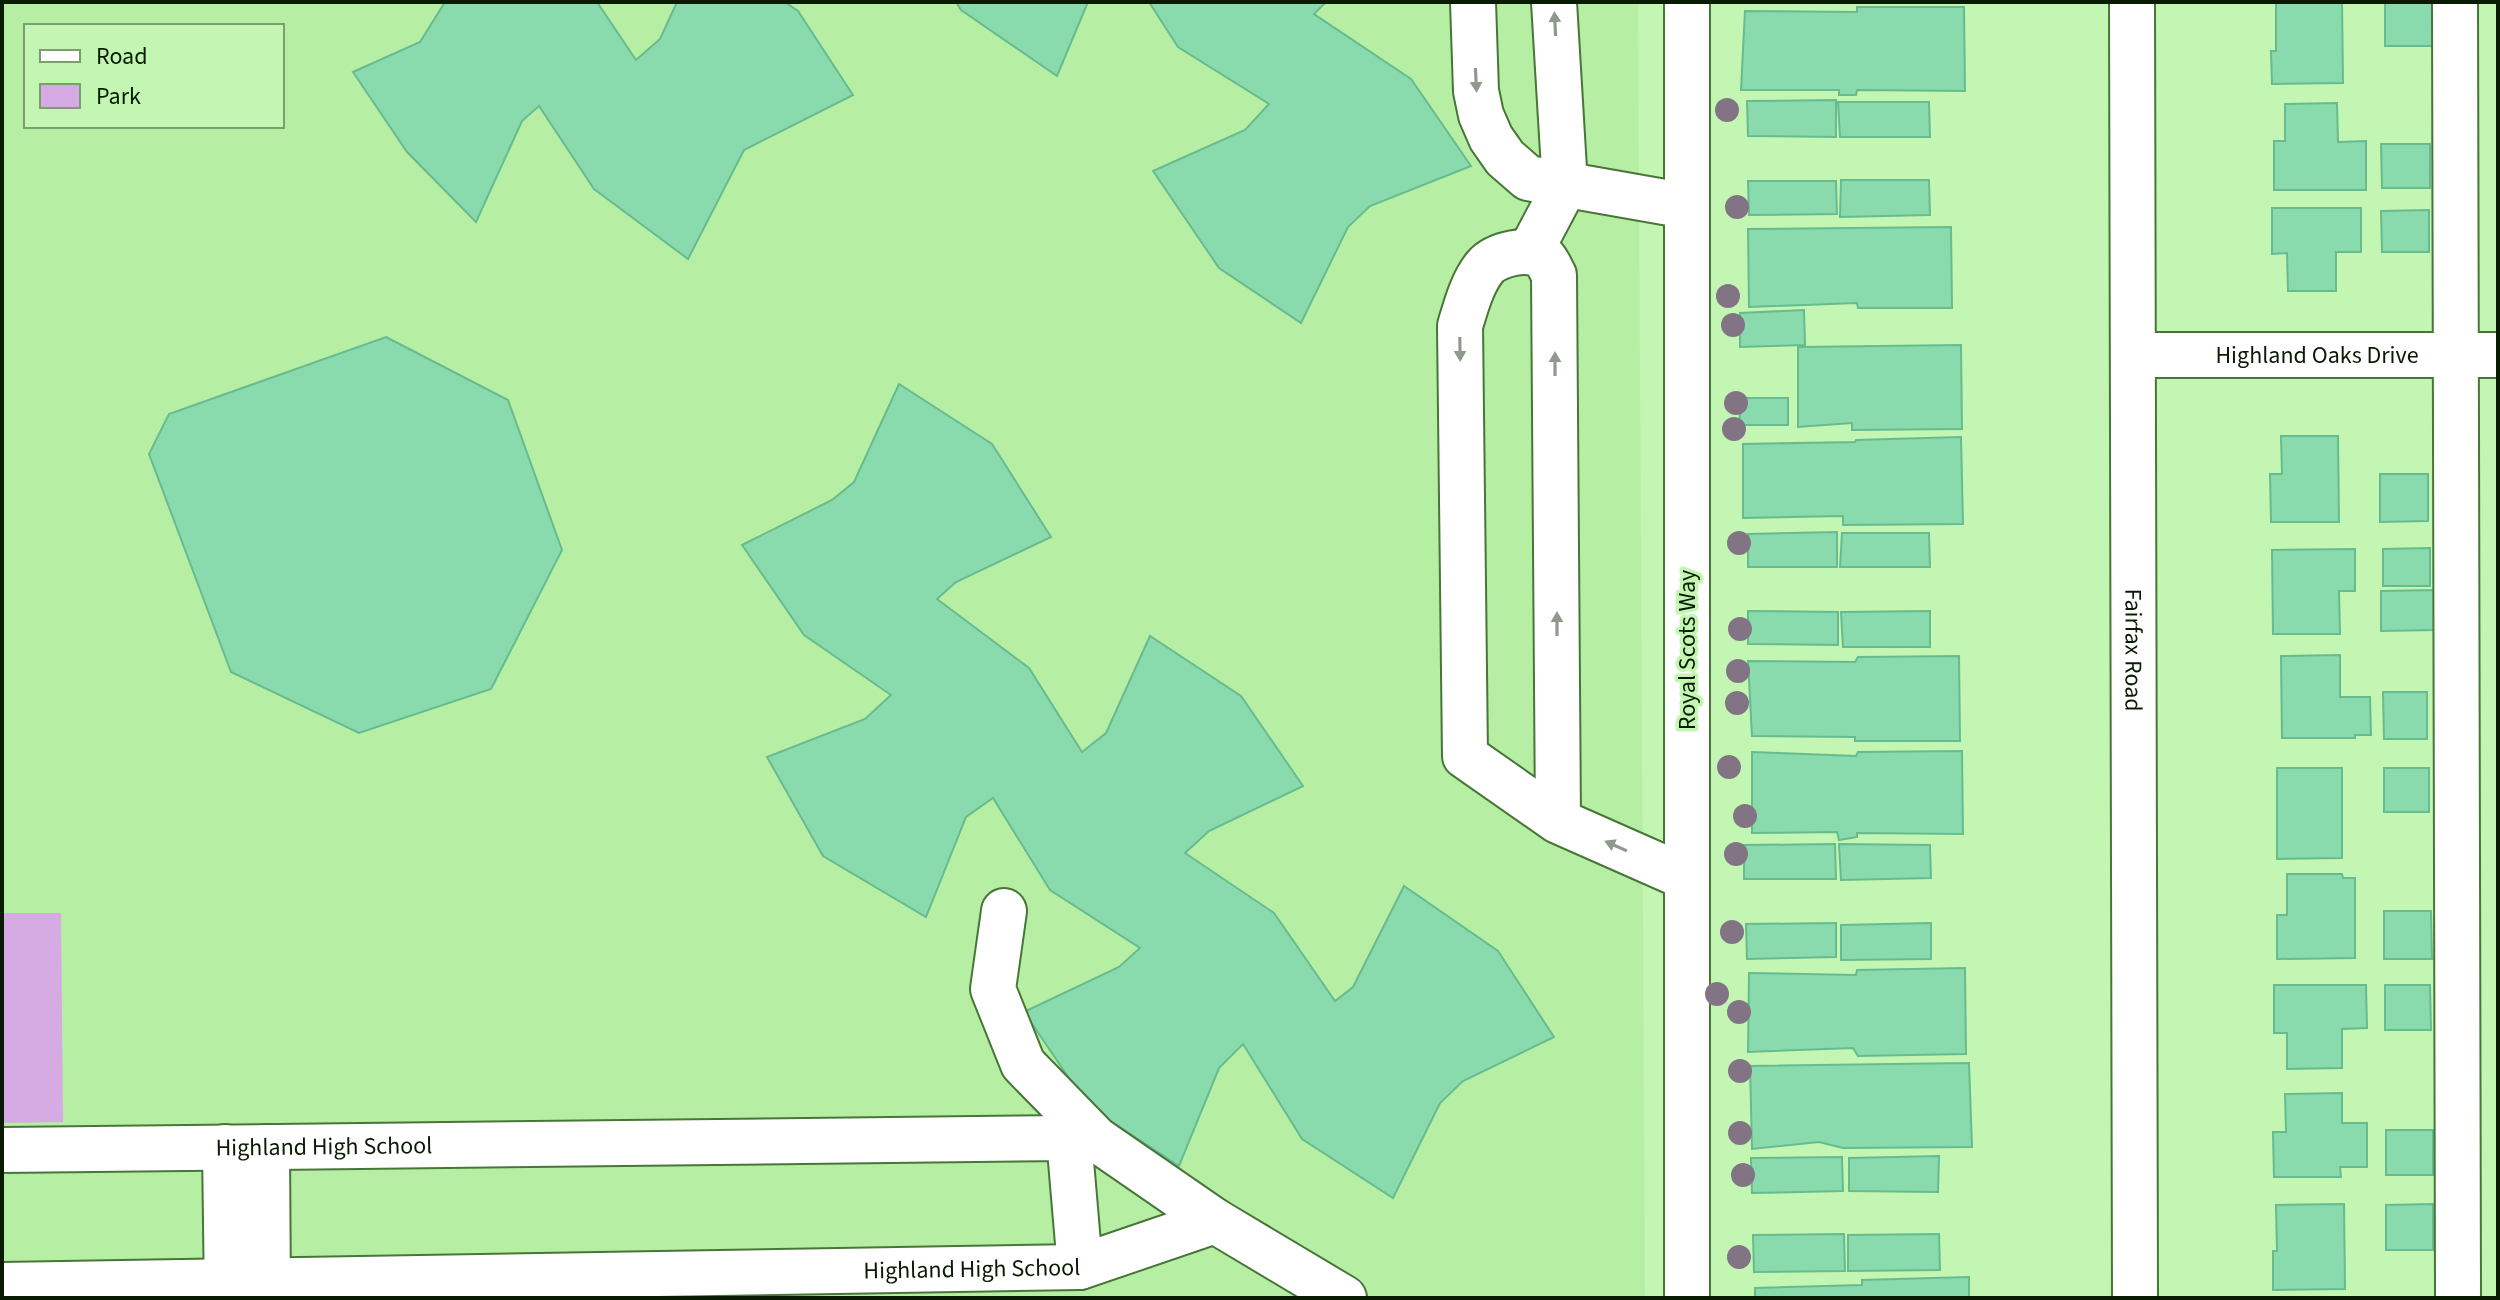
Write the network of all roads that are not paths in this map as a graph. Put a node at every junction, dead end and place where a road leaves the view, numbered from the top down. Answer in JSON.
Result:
{"nodes":[{"id":1,"x":1473,"y":2,"type":"edge"},
{"id":2,"x":1554,"y":2,"type":"edge"},
{"id":3,"x":1687,"y":2,"type":"edge"},
{"id":4,"x":2132,"y":2,"type":"edge"},
{"id":5,"x":2455,"y":2,"type":"edge"},
{"id":6,"x":1565,"y":186,"type":"junction"},
{"id":7,"x":1687,"y":206,"type":"junction"},
{"id":8,"x":1530,"y":252,"type":"junction"},
{"id":9,"x":2135,"y":355,"type":"junction"},
{"id":10,"x":2454,"y":355,"type":"junction"},
{"id":11,"x":2498,"y":355,"type":"edge"},
{"id":12,"x":1558,"y":821,"type":"junction"},
{"id":13,"x":1687,"y":878,"type":"junction"},
{"id":14,"x":1004,"y":911,"type":"dead end"},
{"id":15,"x":1082,"y":1138,"type":"junction"},
{"id":16,"x":246,"y":1147,"type":"junction"},
{"id":17,"x":2,"y":1150,"type":"edge"},
{"id":18,"x":1215,"y":1221,"type":"junction"},
{"id":19,"x":1080,"y":1267,"type":"junction"},
{"id":20,"x":2,"y":1285,"type":"edge"},
{"id":21,"x":248,"y":1290,"type":"edge"},
{"id":22,"x":1344,"y":1298,"type":"edge"},
{"id":23,"x":1687,"y":1298,"type":"edge"},
{"id":24,"x":2135,"y":1298,"type":"edge"},
{"id":25,"x":2458,"y":1298,"type":"edge"}],
"edges":[{"from":1,"to":6,"type":"street","one_way":true},
{"from":6,"to":2,"type":"street","one_way":true},
{"from":3,"to":7,"type":"street","name":"Royal Scots Way"},
{"from":4,"to":9,"type":"street","name":"Fairfax Road"},
{"from":5,"to":10,"type":"street"},
{"from":6,"to":7,"type":"street"},
{"from":6,"to":8,"type":"street"},
{"from":7,"to":13,"type":"street","name":"Royal Scots Way"},
{"from":12,"to":8,"type":"street","one_way":true},
{"from":8,"to":12,"type":"street","one_way":true},
{"from":9,"to":10,"type":"street","name":"Highland Oaks Drive"},
{"from":9,"to":24,"type":"street","name":"Fairfax Road"},
{"from":10,"to":11,"type":"street","name":"Highland Oaks Drive"},
{"from":10,"to":25,"type":"street"},
{"from":13,"to":12,"type":"street","one_way":true},
{"from":13,"to":23,"type":"street","name":"Royal Scots Way"},
{"from":14,"to":15,"type":"street"},
{"from":15,"to":16,"type":"street","name":"Highland High School"},
{"from":15,"to":18,"type":"street"},
{"from":15,"to":19,"type":"street","name":"Highland High School"},
{"from":16,"to":17,"type":"street","name":"Highland High School"},
{"from":16,"to":21,"type":"street"},
{"from":18,"to":19,"type":"street"},
{"from":18,"to":22,"type":"street"},
{"from":19,"to":21,"type":"street","name":"Highland High School"},
{"from":20,"to":21,"type":"street","name":"Highland High School"}]}
